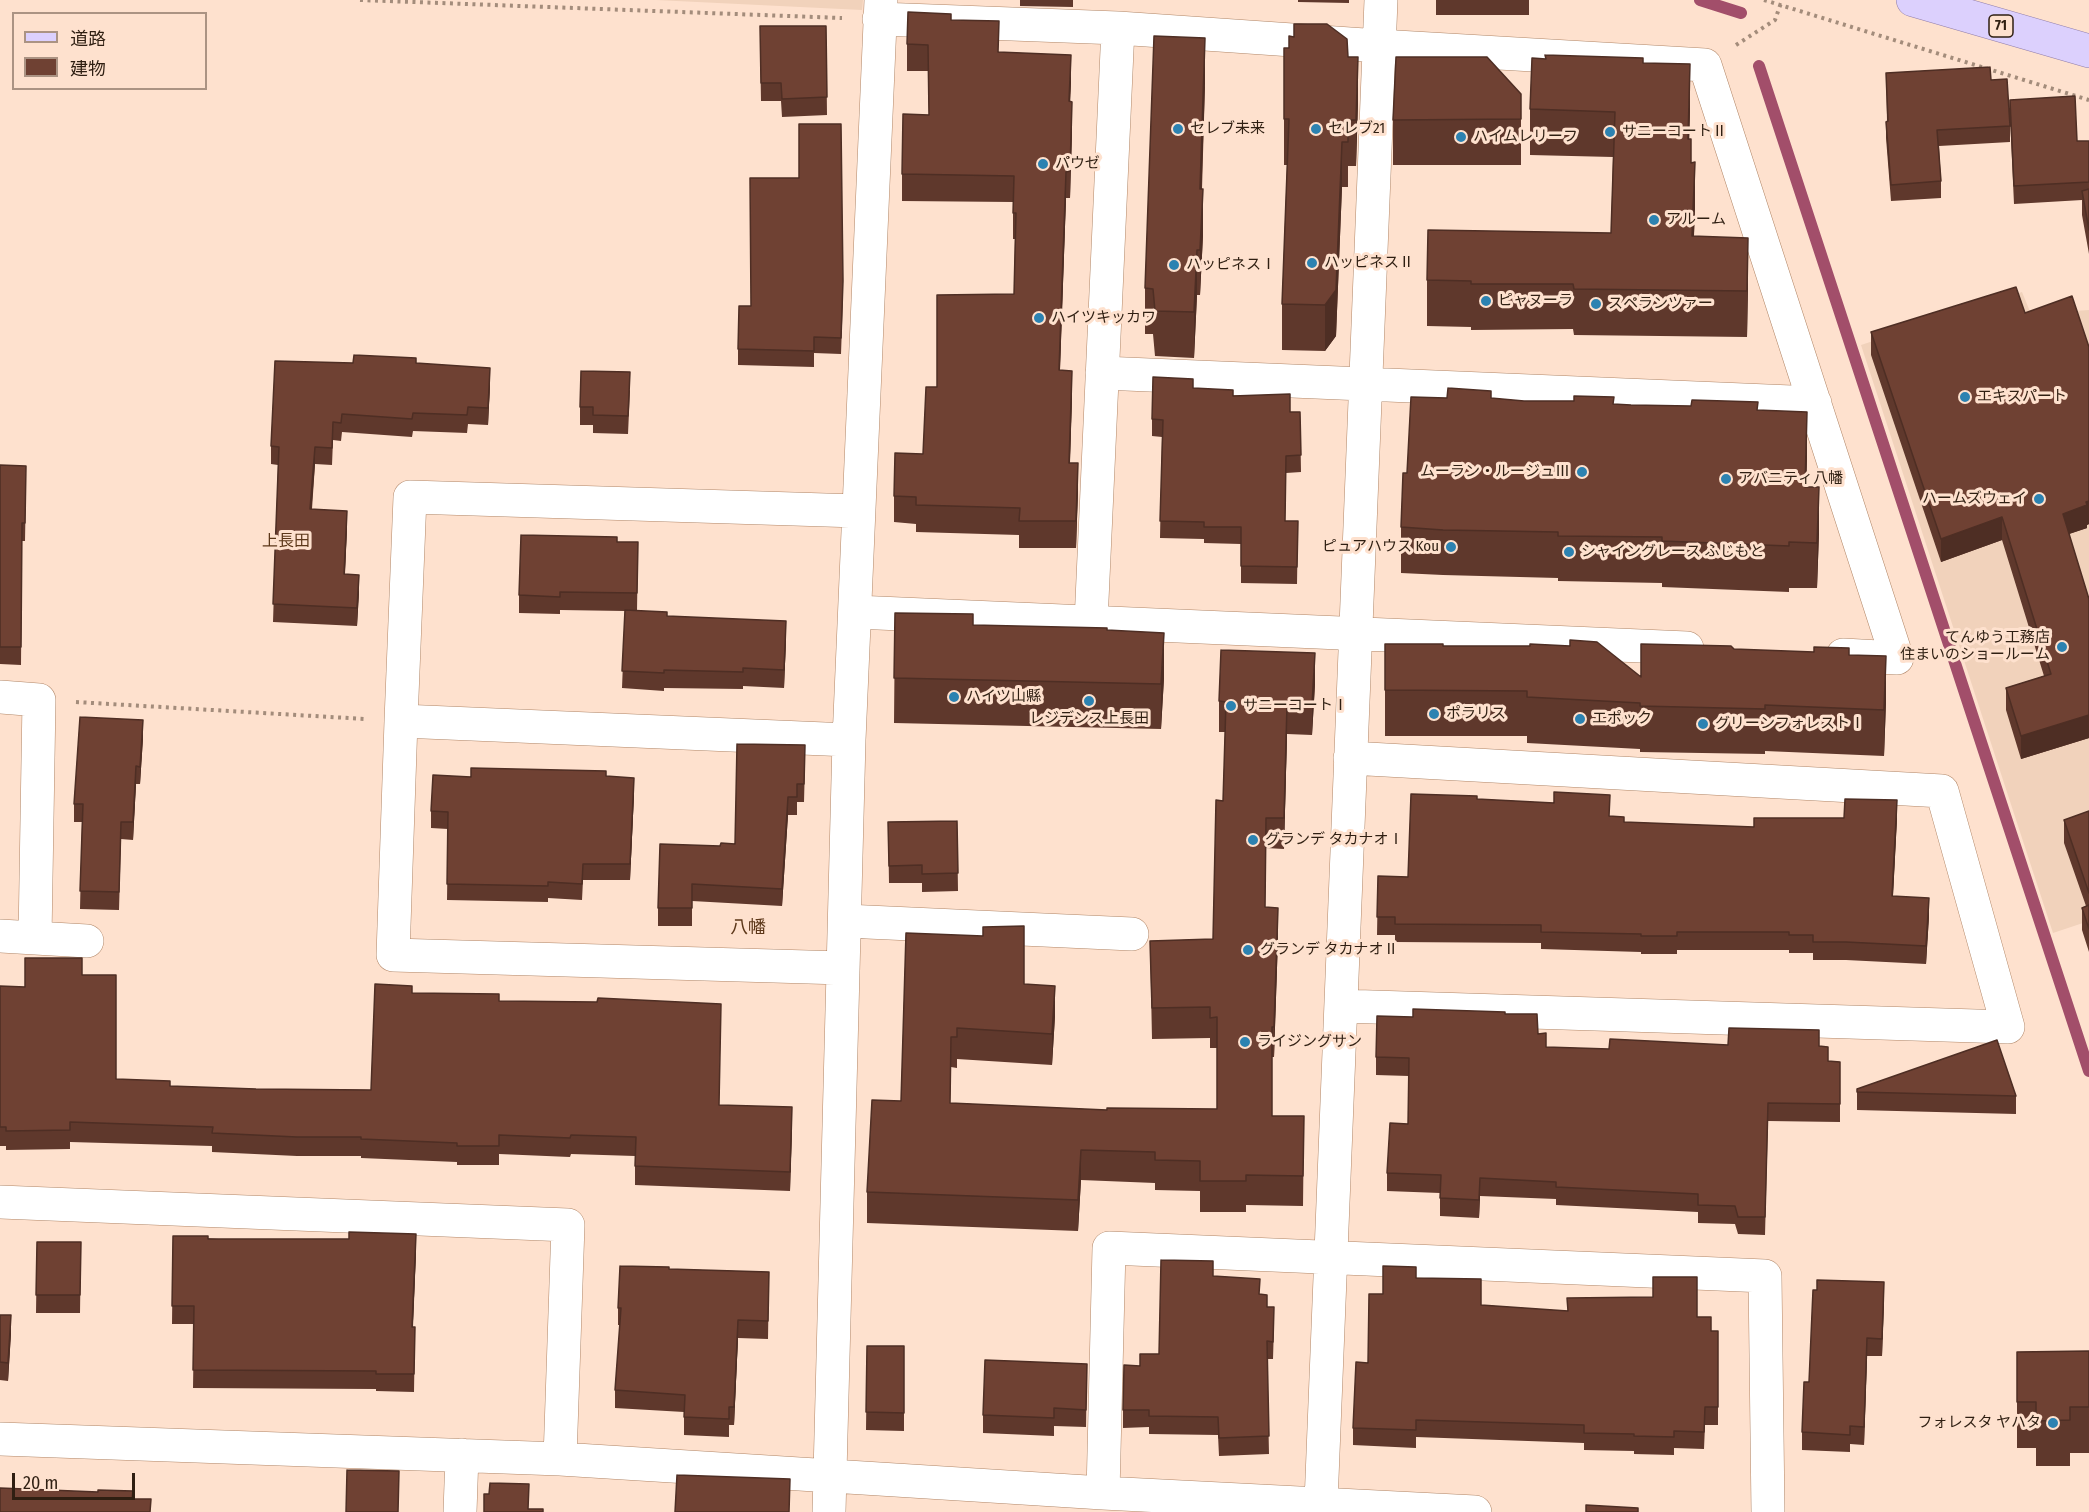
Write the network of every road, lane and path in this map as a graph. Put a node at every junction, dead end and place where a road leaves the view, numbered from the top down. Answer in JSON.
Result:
{"nodes":[{"id":1,"x":360,"y":0,"type":"edge"},
{"id":2,"x":1381,"y":0,"type":"edge"},
{"id":3,"x":1764,"y":0,"type":"edge"},
{"id":4,"x":1913,"y":0,"type":"edge"},
{"id":5,"x":1782,"y":3,"type":"edge"},
{"id":6,"x":880,"y":10,"type":"edge"},
{"id":7,"x":1118,"y":28,"type":"junction"},
{"id":8,"x":1379,"y":46,"type":"junction"},
{"id":9,"x":2089,"y":51,"type":"edge"},
{"id":10,"x":1705,"y":65,"type":"junction"},
{"id":11,"x":2089,"y":100,"type":"edge"},
{"id":12,"x":1102,"y":373,"type":"junction"},
{"id":13,"x":1366,"y":384,"type":"junction"},
{"id":14,"x":1815,"y":403,"type":"junction"},
{"id":15,"x":858,"y":511,"type":"junction"},
{"id":16,"x":855,"y":612,"type":"junction"},
{"id":17,"x":1090,"y":622,"type":"junction"},
{"id":18,"x":1356,"y":632,"type":"junction"},
{"id":19,"x":1720,"y":649,"type":"edge"},
{"id":20,"x":1815,"y":654,"type":"edge"},
{"id":21,"x":0,"y":698,"type":"edge"},
{"id":22,"x":39,"y":700,"type":"junction"},
{"id":23,"x":401,"y":721,"type":"junction"},
{"id":24,"x":849,"y":740,"type":"junction"},
{"id":25,"x":1350,"y":758,"type":"junction"},
{"id":26,"x":845,"y":921,"type":"junction"},
{"id":27,"x":1132,"y":934,"type":"dead end"},
{"id":28,"x":0,"y":936,"type":"edge"},
{"id":29,"x":35,"y":938,"type":"junction"},
{"id":30,"x":87,"y":941,"type":"dead end"},
{"id":31,"x":843,"y":968,"type":"junction"},
{"id":32,"x":1341,"y":1006,"type":"junction"},
{"id":33,"x":0,"y":1202,"type":"edge"},
{"id":34,"x":1331,"y":1257,"type":"junction"},
{"id":35,"x":0,"y":1439,"type":"edge"},
{"id":36,"x":462,"y":1455,"type":"junction"},
{"id":37,"x":560,"y":1459,"type":"junction"},
{"id":38,"x":830,"y":1475,"type":"junction"},
{"id":39,"x":1103,"y":1493,"type":"junction"},
{"id":40,"x":1321,"y":1503,"type":"junction"},
{"id":41,"x":460,"y":1512,"type":"edge"},
{"id":42,"x":829,"y":1512,"type":"edge"},
{"id":43,"x":1475,"y":1512,"type":"edge"},
{"id":44,"x":1768,"y":1512,"type":"edge"}],
"edges":[{"from":1,"to":6,"type":"path"},
{"from":2,"to":8,"type":"street"},
{"from":3,"to":5,"type":"path"},
{"from":4,"to":9,"type":"main road","number":"71"},
{"from":5,"to":10,"type":"path"},
{"from":5,"to":11,"type":"path"},
{"from":6,"to":7,"type":"street"},
{"from":6,"to":15,"type":"street"},
{"from":7,"to":8,"type":"street"},
{"from":7,"to":12,"type":"street"},
{"from":8,"to":10,"type":"street"},
{"from":8,"to":13,"type":"street"},
{"from":10,"to":14,"type":"street"},
{"from":12,"to":13,"type":"street"},
{"from":12,"to":17,"type":"street"},
{"from":13,"to":14,"type":"street"},
{"from":13,"to":18,"type":"street"},
{"from":14,"to":20,"type":"street"},
{"from":15,"to":16,"type":"street"},
{"from":15,"to":23,"type":"street"},
{"from":16,"to":17,"type":"street"},
{"from":16,"to":24,"type":"street"},
{"from":17,"to":18,"type":"street"},
{"from":18,"to":19,"type":"street"},
{"from":18,"to":25,"type":"street"},
{"from":21,"to":22,"type":"street"},
{"from":22,"to":23,"type":"path"},
{"from":22,"to":29,"type":"street"},
{"from":23,"to":24,"type":"street"},
{"from":23,"to":31,"type":"street"},
{"from":24,"to":26,"type":"street"},
{"from":25,"to":32,"type":"street"},
{"from":25,"to":32,"type":"street"},
{"from":26,"to":27,"type":"street"},
{"from":26,"to":31,"type":"street"},
{"from":28,"to":29,"type":"street"},
{"from":29,"to":30,"type":"street"},
{"from":31,"to":38,"type":"street"},
{"from":32,"to":34,"type":"street"},
{"from":33,"to":37,"type":"street"},
{"from":34,"to":39,"type":"street"},
{"from":34,"to":40,"type":"street"},
{"from":34,"to":44,"type":"street"},
{"from":35,"to":36,"type":"street"},
{"from":36,"to":37,"type":"street"},
{"from":36,"to":41,"type":"street"},
{"from":37,"to":38,"type":"street"},
{"from":38,"to":39,"type":"street"},
{"from":38,"to":42,"type":"street"},
{"from":39,"to":40,"type":"street"},
{"from":40,"to":43,"type":"street"}]}
